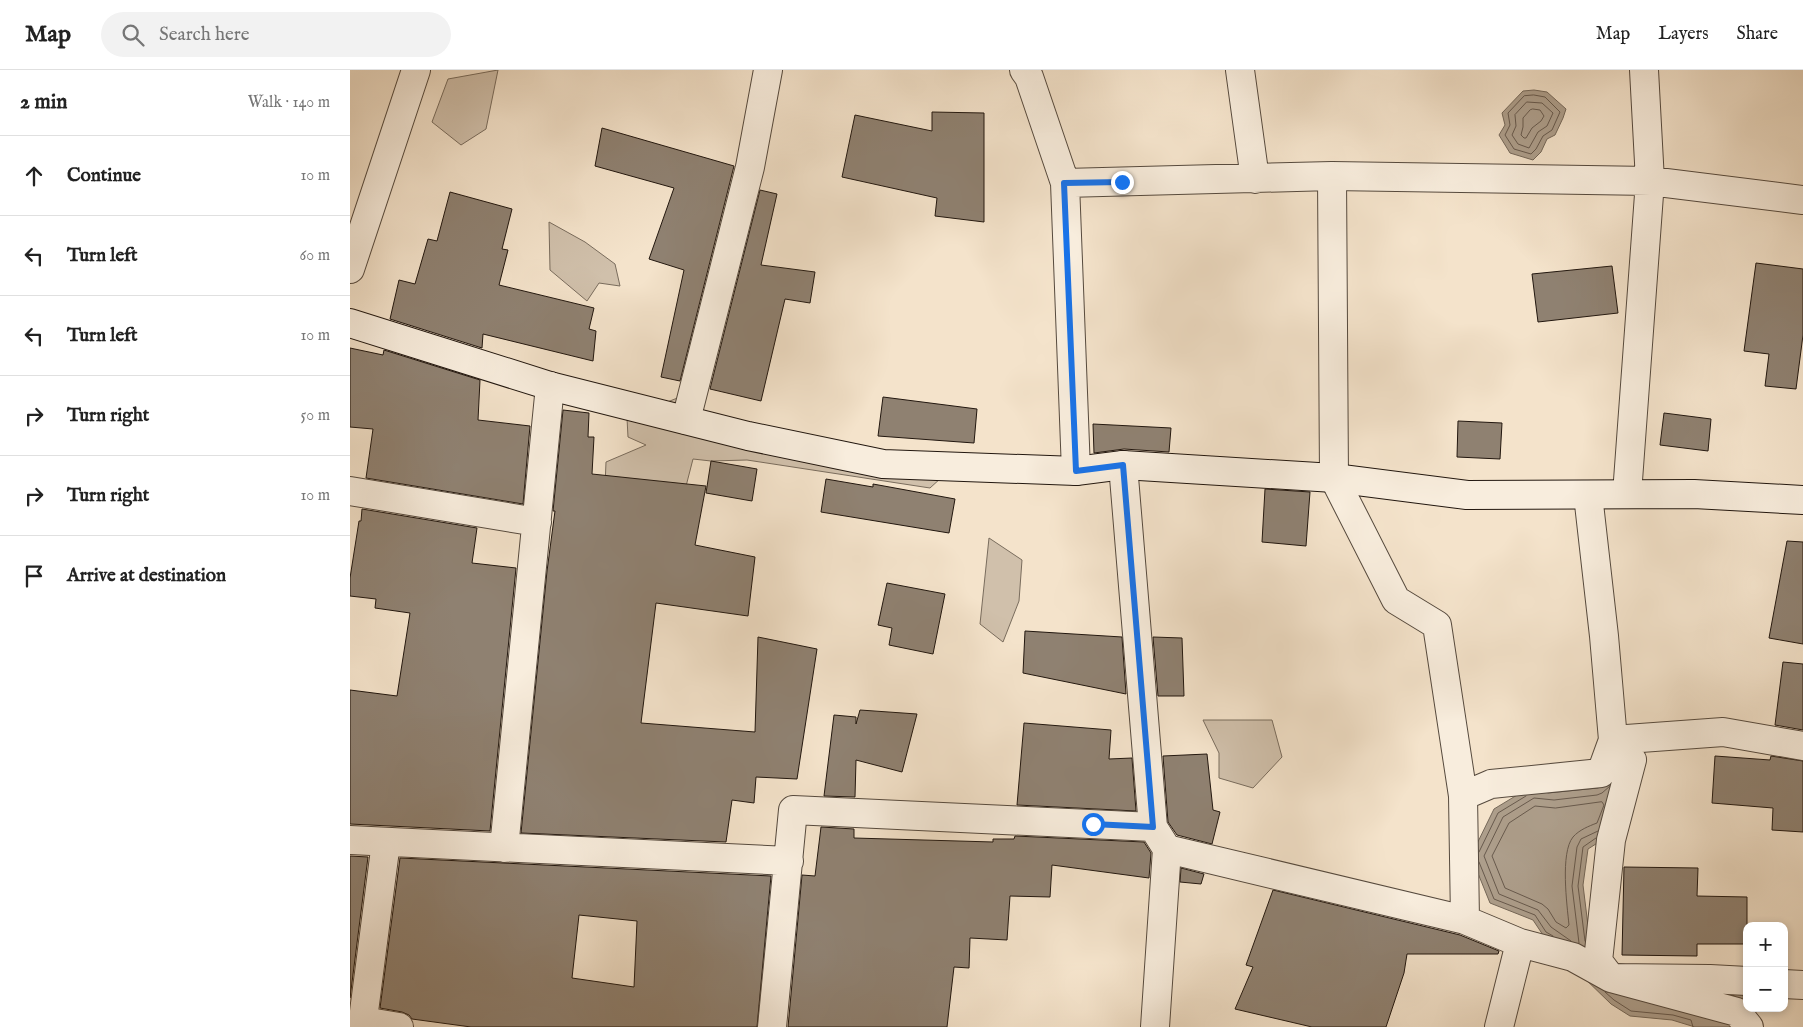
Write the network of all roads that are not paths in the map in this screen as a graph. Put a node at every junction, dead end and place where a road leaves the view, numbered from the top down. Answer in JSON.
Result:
{"nodes":[{"id":1,"x":416,"y":70,"type":"edge"},
{"id":2,"x":768,"y":70,"type":"edge"},
{"id":3,"x":1024,"y":70,"type":"edge"},
{"id":4,"x":1240,"y":70,"type":"edge"},
{"id":5,"x":1644,"y":70,"type":"edge"},
{"id":6,"x":1332,"y":176,"type":"junction"},
{"id":7,"x":1255,"y":179,"type":"junction"},
{"id":8,"x":1650,"y":181,"type":"junction"},
{"id":9,"x":1064,"y":183,"type":"junction"},
{"id":10,"x":1803,"y":200,"type":"edge"},
{"id":11,"x":350,"y":269,"type":"edge"},
{"id":12,"x":350,"y":323,"type":"edge"},
{"id":13,"x":550,"y":386,"type":"junction"},
{"id":14,"x":686,"y":420,"type":"junction"},
{"id":15,"x":1123,"y":465,"type":"junction"},
{"id":16,"x":1076,"y":471,"type":"junction"},
{"id":17,"x":1334,"y":478,"type":"junction"},
{"id":18,"x":350,"y":491,"type":"edge"},
{"id":19,"x":1627,"y":494,"type":"junction"},
{"id":20,"x":1588,"y":495,"type":"junction"},
{"id":21,"x":1803,"y":500,"type":"edge"},
{"id":22,"x":537,"y":522,"type":"junction"},
{"id":23,"x":1613,"y":740,"type":"junction"},
{"id":24,"x":1803,"y":746,"type":"edge"},
{"id":25,"x":1463,"y":796,"type":"junction"},
{"id":26,"x":1153,"y":827,"type":"junction"},
{"id":27,"x":350,"y":840,"type":"edge"},
{"id":28,"x":386,"y":842,"type":"junction"},
{"id":29,"x":504,"y":848,"type":"junction"},
{"id":30,"x":1167,"y":850,"type":"junction"},
{"id":31,"x":789,"y":861,"type":"junction"},
{"id":32,"x":1465,"y":920,"type":"junction"},
{"id":33,"x":1520,"y":943,"type":"junction"},
{"id":34,"x":1611,"y":978,"type":"junction"},
{"id":35,"x":1743,"y":981,"type":"edge"},
{"id":36,"x":1788,"y":984,"type":"edge"},
{"id":37,"x":1803,"y":985,"type":"edge"},
{"id":38,"x":363,"y":1024,"type":"edge"},
{"id":39,"x":398,"y":1027,"type":"edge"},
{"id":40,"x":772,"y":1027,"type":"edge"},
{"id":41,"x":1155,"y":1027,"type":"edge"},
{"id":42,"x":1499,"y":1027,"type":"edge"},
{"id":43,"x":1749,"y":1027,"type":"edge"}],
"edges":[{"from":1,"to":11,"type":"street"},
{"from":2,"to":14,"type":"street"},
{"from":3,"to":9,"type":"street"},
{"from":4,"to":7,"type":"street"},
{"from":5,"to":8,"type":"street"},
{"from":6,"to":7,"type":"street"},
{"from":6,"to":8,"type":"street"},
{"from":6,"to":17,"type":"street"},
{"from":7,"to":9,"type":"street"},
{"from":8,"to":10,"type":"street"},
{"from":8,"to":19,"type":"street"},
{"from":9,"to":16,"type":"street"},
{"from":12,"to":13,"type":"street"},
{"from":13,"to":14,"type":"street"},
{"from":13,"to":22,"type":"street"},
{"from":14,"to":16,"type":"street"},
{"from":15,"to":16,"type":"street"},
{"from":15,"to":17,"type":"street"},
{"from":15,"to":26,"type":"street"},
{"from":17,"to":20,"type":"street"},
{"from":17,"to":25,"type":"street"},
{"from":18,"to":22,"type":"street"},
{"from":19,"to":20,"type":"street"},
{"from":19,"to":21,"type":"street"},
{"from":20,"to":23,"type":"street"},
{"from":22,"to":29,"type":"street"},
{"from":23,"to":24,"type":"street"},
{"from":23,"to":25,"type":"street"},
{"from":23,"to":34,"type":"street"},
{"from":25,"to":32,"type":"street"},
{"from":26,"to":30,"type":"street"},
{"from":26,"to":31,"type":"street"},
{"from":27,"to":28,"type":"street"},
{"from":28,"to":29,"type":"street"},
{"from":28,"to":38,"type":"street"},
{"from":29,"to":31,"type":"street"},
{"from":30,"to":32,"type":"street"},
{"from":30,"to":41,"type":"street"},
{"from":31,"to":40,"type":"street"},
{"from":32,"to":33,"type":"street"},
{"from":33,"to":34,"type":"street"},
{"from":33,"to":42,"type":"street"},
{"from":34,"to":35,"type":"street"},
{"from":34,"to":43,"type":"street"},
{"from":36,"to":37,"type":"street"},
{"from":38,"to":39,"type":"street"}]}
